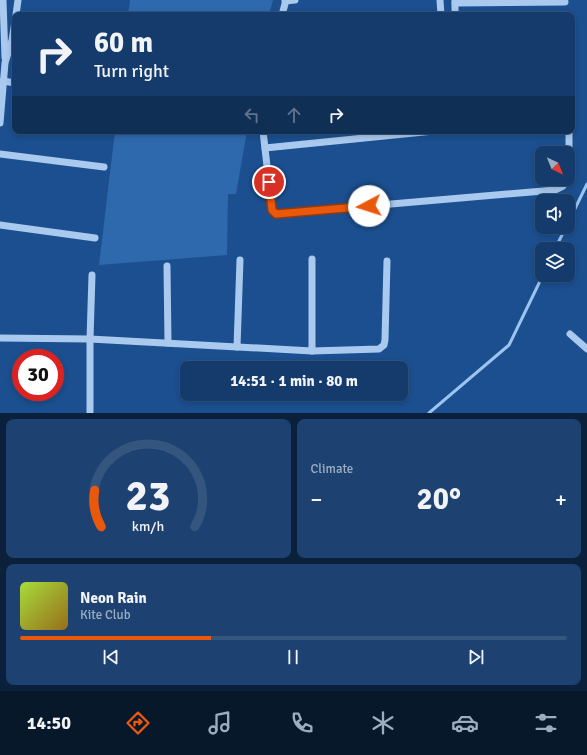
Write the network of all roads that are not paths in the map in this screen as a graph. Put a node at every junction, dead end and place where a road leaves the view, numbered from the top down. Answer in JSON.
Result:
{"nodes":[{"id":1,"x":3,"y":0,"type":"edge"},
{"id":2,"x":18,"y":0,"type":"edge"},
{"id":3,"x":294,"y":0,"type":"edge"},
{"id":4,"x":440,"y":0,"type":"edge"},
{"id":5,"x":285,"y":1,"type":"edge"},
{"id":6,"x":455,"y":1,"type":"edge"},
{"id":7,"x":566,"y":2,"type":"dead end"},
{"id":8,"x":16,"y":12,"type":"edge"},
{"id":9,"x":283,"y":12,"type":"edge"},
{"id":10,"x":441,"y":12,"type":"edge"},
{"id":11,"x":455,"y":12,"type":"edge"},
{"id":12,"x":12,"y":45,"type":"edge"},
{"id":13,"x":5,"y":63,"type":"junction"},
{"id":14,"x":3,"y":81,"type":"junction"},
{"id":15,"x":12,"y":82,"type":"edge"},
{"id":16,"x":0,"y":123,"type":"edge"},
{"id":17,"x":263,"y":134,"type":"edge"},
{"id":18,"x":404,"y":134,"type":"edge"},
{"id":19,"x":569,"y":134,"type":"edge"},
{"id":20,"x":570,"y":146,"type":"edge"},
{"id":21,"x":265,"y":148,"type":"junction"},
{"id":22,"x":0,"y":154,"type":"edge"},
{"id":23,"x":104,"y":166,"type":"dead end"},
{"id":24,"x":563,"y":186,"type":"edge"},
{"id":25,"x":0,"y":225,"type":"edge"},
{"id":26,"x":95,"y":238,"type":"dead end"},
{"id":27,"x":240,"y":260,"type":"dead end"},
{"id":28,"x":312,"y":260,"type":"dead end"},
{"id":29,"x":387,"y":261,"type":"dead end"},
{"id":30,"x":167,"y":266,"type":"dead end"},
{"id":31,"x":92,"y":275,"type":"dead end"},
{"id":32,"x":570,"y":334,"type":"dead end"},
{"id":33,"x":0,"y":338,"type":"edge"},
{"id":34,"x":90,"y":339,"type":"junction"},
{"id":35,"x":168,"y":343,"type":"junction"},
{"id":36,"x":237,"y":347,"type":"junction"},
{"id":37,"x":587,"y":349,"type":"edge"},
{"id":38,"x":312,"y":351,"type":"junction"},
{"id":39,"x":90,"y":413,"type":"edge"}],
"edges":[{"from":1,"to":13,"type":"street"},
{"from":2,"to":8,"type":"street"},
{"from":3,"to":5,"type":"street"},
{"from":4,"to":10,"type":"street"},
{"from":5,"to":9,"type":"street"},
{"from":6,"to":7,"type":"street"},
{"from":6,"to":11,"type":"street"},
{"from":12,"to":13,"type":"street"},
{"from":13,"to":14,"type":"street"},
{"from":14,"to":15,"type":"street"},
{"from":14,"to":16,"type":"street"},
{"from":17,"to":21,"type":"street"},
{"from":18,"to":21,"type":"street"},
{"from":19,"to":20,"type":"street"},
{"from":21,"to":24,"type":"street"},
{"from":22,"to":23,"type":"street"},
{"from":25,"to":26,"type":"street"},
{"from":27,"to":36,"type":"street"},
{"from":28,"to":38,"type":"street"},
{"from":29,"to":38,"type":"street"},
{"from":30,"to":35,"type":"street"},
{"from":31,"to":34,"type":"street"},
{"from":32,"to":37,"type":"street"},
{"from":33,"to":34,"type":"street"},
{"from":34,"to":35,"type":"street"},
{"from":34,"to":39,"type":"street"},
{"from":35,"to":36,"type":"street"},
{"from":36,"to":38,"type":"street"}]}
